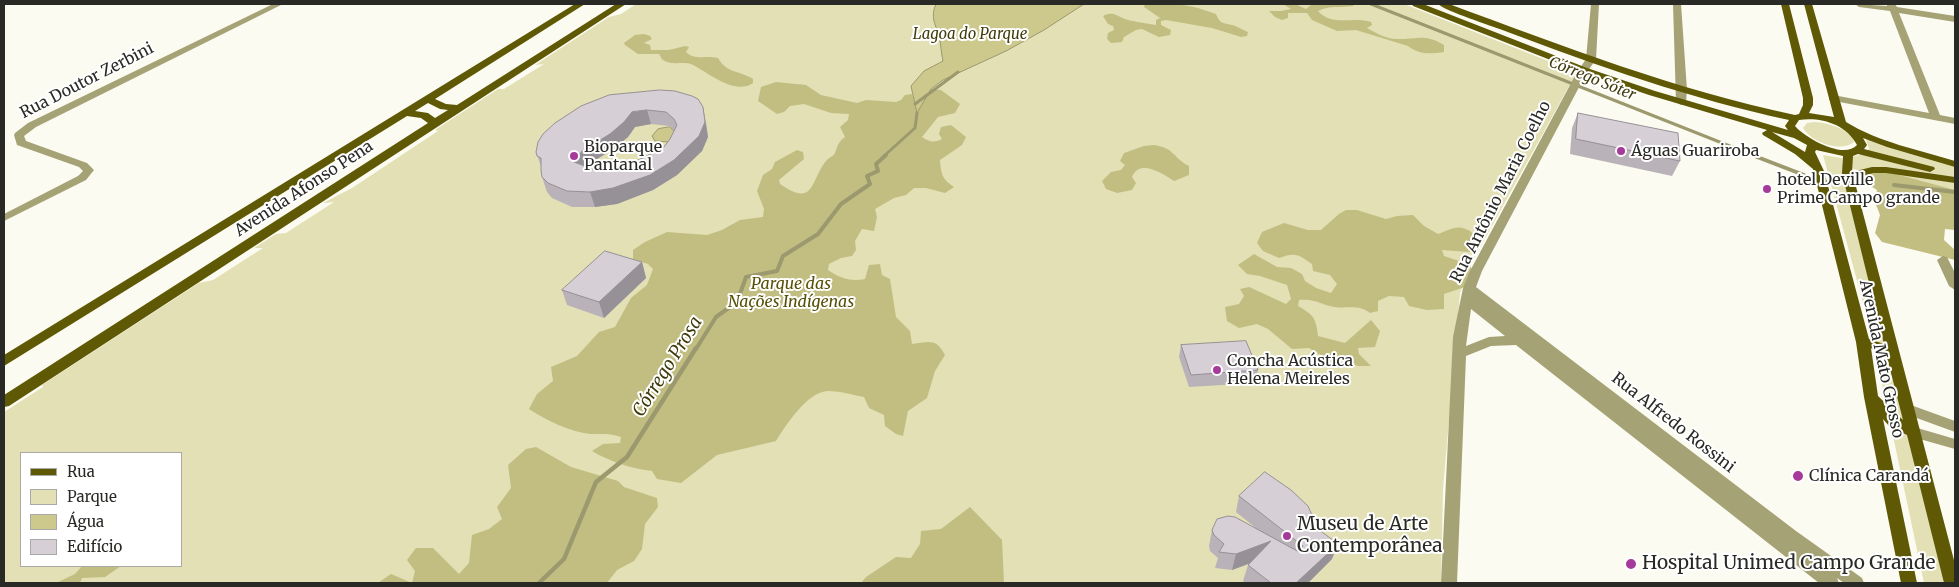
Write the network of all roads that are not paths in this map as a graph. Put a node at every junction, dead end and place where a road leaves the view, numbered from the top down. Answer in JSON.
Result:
{"nodes":[{"id":1,"x":279,"y":4,"type":"edge"},
{"id":2,"x":581,"y":4,"type":"edge"},
{"id":3,"x":622,"y":4,"type":"edge"},
{"id":4,"x":1416,"y":4,"type":"edge"},
{"id":5,"x":1442,"y":4,"type":"edge"},
{"id":6,"x":1596,"y":4,"type":"edge"},
{"id":7,"x":1677,"y":4,"type":"edge"},
{"id":8,"x":1785,"y":4,"type":"edge"},
{"id":9,"x":1808,"y":4,"type":"edge"},
{"id":10,"x":1859,"y":4,"type":"edge"},
{"id":11,"x":1892,"y":6,"type":"edge"},
{"id":12,"x":1955,"y":19,"type":"edge"},
{"id":13,"x":1591,"y":60,"type":"junction"},
{"id":14,"x":1581,"y":75,"type":"junction"},
{"id":15,"x":1682,"y":90,"type":"junction"},
{"id":16,"x":426,"y":98,"type":"junction"},
{"id":17,"x":1833,"y":98,"type":"junction"},
{"id":18,"x":1681,"y":102,"type":"junction"},
{"id":19,"x":458,"y":108,"type":"junction"},
{"id":20,"x":402,"y":113,"type":"junction"},
{"id":21,"x":1799,"y":117,"type":"junction"},
{"id":22,"x":1738,"y":118,"type":"junction"},
{"id":23,"x":1936,"y":118,"type":"junction"},
{"id":24,"x":1955,"y":121,"type":"edge"},
{"id":25,"x":435,"y":123,"type":"junction"},
{"id":26,"x":1846,"y":126,"type":"junction"},
{"id":27,"x":1798,"y":136,"type":"junction"},
{"id":28,"x":1812,"y":145,"type":"junction"},
{"id":29,"x":1852,"y":153,"type":"junction"},
{"id":30,"x":1955,"y":164,"type":"edge"},
{"id":31,"x":1819,"y":171,"type":"junction"},
{"id":32,"x":1955,"y":174,"type":"edge"},
{"id":33,"x":1848,"y":177,"type":"junction"},
{"id":34,"x":1955,"y":180,"type":"edge"},
{"id":35,"x":4,"y":218,"type":"edge"},
{"id":36,"x":1943,"y":260,"type":"dead end"},
{"id":37,"x":1955,"y":286,"type":"edge"},
{"id":38,"x":1468,"y":294,"type":"junction"},
{"id":39,"x":1517,"y":340,"type":"junction"},
{"id":40,"x":1863,"y":342,"type":"junction"},
{"id":41,"x":1459,"y":354,"type":"junction"},
{"id":42,"x":1894,"y":358,"type":"junction"},
{"id":43,"x":4,"y":361,"type":"edge"},
{"id":44,"x":1871,"y":397,"type":"junction"},
{"id":45,"x":4,"y":402,"type":"edge"},
{"id":46,"x":1908,"y":409,"type":"junction"},
{"id":47,"x":1955,"y":427,"type":"edge"},
{"id":48,"x":1914,"y":432,"type":"junction"},
{"id":49,"x":1955,"y":444,"type":"edge"},
{"id":50,"x":1450,"y":583,"type":"edge"},
{"id":51,"x":1831,"y":583,"type":"edge"},
{"id":52,"x":1856,"y":583,"type":"edge"},
{"id":53,"x":1909,"y":583,"type":"edge"},
{"id":54,"x":1952,"y":583,"type":"edge"}],
"edges":[{"from":1,"to":35,"type":"street","name":"Rua Doutor Zerbini"},
{"from":2,"to":16,"type":"main road","name":"Avenida Afonso Pena"},
{"from":3,"to":19,"type":"main road","name":"Avenida Afonso Pena"},
{"from":4,"to":14,"type":"main road"},
{"from":5,"to":13,"type":"main road"},
{"from":6,"to":13,"type":"street","name":"Rua Antônio Maria Coelho"},
{"from":7,"to":15,"type":"street"},
{"from":8,"to":21,"type":"main road"},
{"from":9,"to":17,"type":"main road"},
{"from":10,"to":11,"type":"street"},
{"from":11,"to":12,"type":"street"},
{"from":11,"to":23,"type":"street"},
{"from":13,"to":14,"type":"street","name":"Rua Antônio Maria Coelho"},
{"from":13,"to":15,"type":"main road"},
{"from":14,"to":18,"type":"main road"},
{"from":14,"to":38,"type":"street","name":"Rua Antônio Maria Coelho"},
{"from":15,"to":18,"type":"street"},
{"from":15,"to":21,"type":"main road"},
{"from":16,"to":19,"type":"main road"},
{"from":16,"to":20,"type":"main road","name":"Avenida Afonso Pena"},
{"from":17,"to":23,"type":"street"},
{"from":17,"to":26,"type":"main road"},
{"from":18,"to":22,"type":"main road"},
{"from":19,"to":25,"type":"main road","name":"Avenida Afonso Pena"},
{"from":20,"to":25,"type":"main road"},
{"from":20,"to":43,"type":"main road","name":"Avenida Afonso Pena"},
{"from":21,"to":26,"type":"main road"},
{"from":21,"to":27,"type":"main road"},
{"from":22,"to":27,"type":"main road"},
{"from":22,"to":31,"type":"main road"},
{"from":23,"to":24,"type":"street"},
{"from":25,"to":45,"type":"main road","name":"Avenida Afonso Pena"},
{"from":26,"to":29,"type":"main road","name":"Avenida Mato Grosso"},
{"from":26,"to":30,"type":"main road"},
{"from":27,"to":28,"type":"main road"},
{"from":28,"to":29,"type":"main road"},
{"from":28,"to":31,"type":"main road","name":"Avenida Mato Grosso"},
{"from":29,"to":32,"type":"main road"},
{"from":29,"to":33,"type":"main road","name":"Avenida Mato Grosso"},
{"from":31,"to":40,"type":"main road","name":"Avenida Mato Grosso"},
{"from":33,"to":34,"type":"main road"},
{"from":33,"to":42,"type":"main road","name":"Avenida Mato Grosso"},
{"from":36,"to":37,"type":"street"},
{"from":38,"to":39,"type":"street"},
{"from":38,"to":41,"type":"street","name":"Rua Antônio Maria Coelho"},
{"from":38,"to":52,"type":"street","name":"Rua Alfredo Rossini"},
{"from":39,"to":41,"type":"street"},
{"from":39,"to":51,"type":"street"},
{"from":40,"to":42,"type":"main road"},
{"from":40,"to":44,"type":"main road","name":"Avenida Mato Grosso"},
{"from":41,"to":50,"type":"street","name":"Rua Antônio Maria Coelho"},
{"from":42,"to":46,"type":"main road","name":"Avenida Mato Grosso"},
{"from":44,"to":48,"type":"main road"},
{"from":44,"to":53,"type":"main road","name":"Avenida Mato Grosso"},
{"from":46,"to":47,"type":"street"},
{"from":46,"to":48,"type":"main road","name":"Avenida Mato Grosso"},
{"from":48,"to":49,"type":"street"},
{"from":48,"to":54,"type":"main road","name":"Avenida Mato Grosso"}]}
